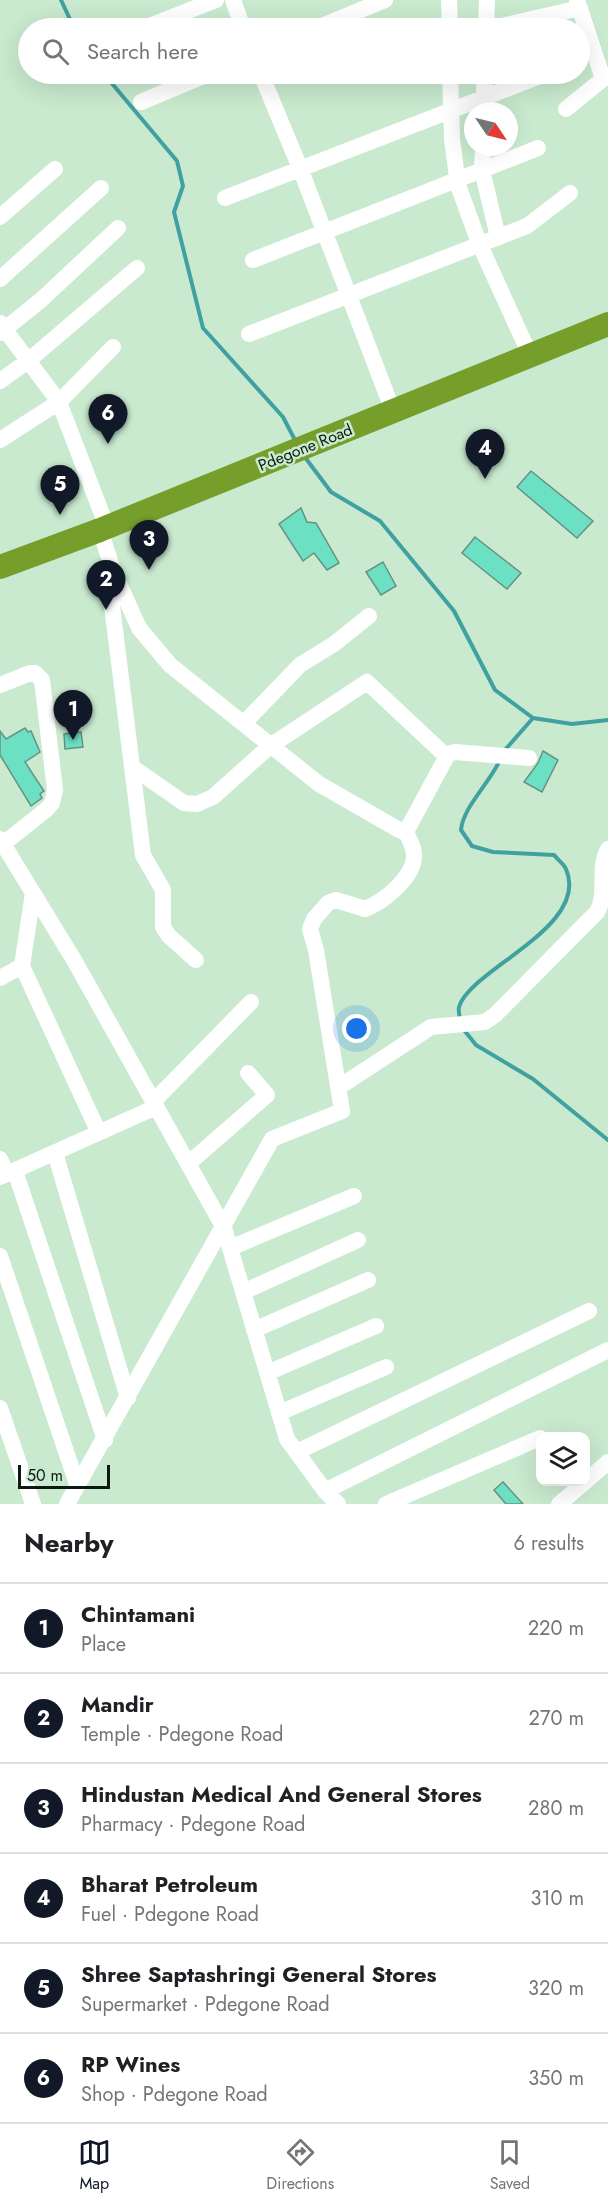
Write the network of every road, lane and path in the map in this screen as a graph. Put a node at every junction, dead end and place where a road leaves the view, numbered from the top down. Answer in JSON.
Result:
{"nodes":[{"id":1,"x":216,"y":0,"type":"edge"},
{"id":2,"x":233,"y":0,"type":"edge"},
{"id":3,"x":385,"y":0,"type":"edge"},
{"id":4,"x":449,"y":0,"type":"edge"},
{"id":5,"x":487,"y":0,"type":"edge"},
{"id":6,"x":578,"y":4,"type":"edge"},
{"id":7,"x":170,"y":18,"type":"edge"},
{"id":8,"x":239,"y":18,"type":"edge"},
{"id":9,"x":341,"y":18,"type":"edge"},
{"id":10,"x":450,"y":18,"type":"edge"},
{"id":11,"x":486,"y":18,"type":"edge"},
{"id":12,"x":528,"y":18,"type":"edge"},
{"id":13,"x":590,"y":36,"type":"edge"},
{"id":14,"x":606,"y":78,"type":"edge"},
{"id":15,"x":184,"y":84,"type":"edge"},
{"id":16,"x":265,"y":84,"type":"edge"},
{"id":17,"x":450,"y":84,"type":"edge"},
{"id":18,"x":485,"y":84,"type":"edge"},
{"id":19,"x":524,"y":84,"type":"edge"},
{"id":20,"x":141,"y":102,"type":"dead end"},
{"id":21,"x":484,"y":102,"type":"edge"},
{"id":22,"x":488,"y":102,"type":"edge"},
{"id":23,"x":464,"y":107,"type":"edge"},
{"id":24,"x":451,"y":109,"type":"junction"},
{"id":25,"x":566,"y":109,"type":"dead end"},
{"id":26,"x":538,"y":148,"type":"dead end"},
{"id":27,"x":483,"y":156,"type":"edge"},
{"id":28,"x":300,"y":168,"type":"junction"},
{"id":29,"x":55,"y":169,"type":"dead end"},
{"id":30,"x":482,"y":170,"type":"junction"},
{"id":31,"x":457,"y":180,"type":"junction"},
{"id":32,"x":101,"y":188,"type":"dead end"},
{"id":33,"x":570,"y":193,"type":"dead end"},
{"id":34,"x":225,"y":198,"type":"dead end"},
{"id":35,"x":0,"y":217,"type":"edge"},
{"id":36,"x":118,"y":228,"type":"dead end"},
{"id":37,"x":324,"y":230,"type":"junction"},
{"id":38,"x":498,"y":237,"type":"junction"},
{"id":39,"x":479,"y":243,"type":"junction"},
{"id":40,"x":253,"y":260,"type":"dead end"},
{"id":41,"x":138,"y":268,"type":"dead end"},
{"id":42,"x":0,"y":279,"type":"edge"},
{"id":43,"x":348,"y":294,"type":"junction"},
{"id":44,"x":608,"y":324,"type":"edge"},
{"id":45,"x":2,"y":329,"type":"edge"},
{"id":46,"x":249,"y":334,"type":"dead end"},
{"id":47,"x":113,"y":347,"type":"dead end"},
{"id":48,"x":530,"y":355,"type":"junction"},
{"id":49,"x":28,"y":361,"type":"junction"},
{"id":50,"x":0,"y":381,"type":"edge"},
{"id":51,"x":59,"y":402,"type":"junction"},
{"id":52,"x":393,"y":411,"type":"junction"},
{"id":53,"x":0,"y":440,"type":"edge"},
{"id":54,"x":104,"y":528,"type":"junction"},
{"id":55,"x":0,"y":567,"type":"edge"},
{"id":56,"x":116,"y":578,"type":"junction"},
{"id":57,"x":369,"y":616,"type":"dead end"},
{"id":58,"x":0,"y":685,"type":"edge"},
{"id":59,"x":244,"y":723,"type":"junction"},
{"id":60,"x":270,"y":746,"type":"junction"},
{"id":61,"x":447,"y":756,"type":"junction"},
{"id":62,"x":522,"y":758,"type":"dead end"},
{"id":63,"x":132,"y":767,"type":"junction"},
{"id":64,"x":405,"y":830,"type":"junction"},
{"id":65,"x":2,"y":841,"type":"edge"},
{"id":66,"x":608,"y":849,"type":"edge"},
{"id":67,"x":33,"y":893,"type":"junction"},
{"id":68,"x":196,"y":960,"type":"dead end"},
{"id":69,"x":22,"y":966,"type":"junction"},
{"id":70,"x":0,"y":978,"type":"edge"},
{"id":71,"x":251,"y":1002,"type":"dead end"},
{"id":72,"x":248,"y":1073,"type":"dead end"},
{"id":73,"x":339,"y":1088,"type":"junction"},
{"id":74,"x":155,"y":1104,"type":"junction"},
{"id":75,"x":99,"y":1133,"type":"junction"},
{"id":76,"x":55,"y":1153,"type":"junction"},
{"id":77,"x":188,"y":1164,"type":"junction"},
{"id":78,"x":5,"y":1170,"type":"edge"},
{"id":79,"x":354,"y":1196,"type":"dead end"},
{"id":80,"x":224,"y":1228,"type":"junction"},
{"id":81,"x":358,"y":1240,"type":"dead end"},
{"id":82,"x":230,"y":1248,"type":"junction"},
{"id":83,"x":0,"y":1256,"type":"edge"},
{"id":84,"x":368,"y":1280,"type":"dead end"},
{"id":85,"x":243,"y":1292,"type":"junction"},
{"id":86,"x":589,"y":1311,"type":"dead end"},
{"id":87,"x":376,"y":1326,"type":"dead end"},
{"id":88,"x":254,"y":1330,"type":"junction"},
{"id":89,"x":608,"y":1350,"type":"edge"},
{"id":90,"x":386,"y":1367,"type":"dead end"},
{"id":91,"x":267,"y":1373,"type":"junction"},
{"id":92,"x":128,"y":1398,"type":"junction"},
{"id":93,"x":0,"y":1408,"type":"edge"},
{"id":94,"x":279,"y":1413,"type":"junction"},
{"id":95,"x":536,"y":1439,"type":"edge"},
{"id":96,"x":105,"y":1440,"type":"junction"},
{"id":97,"x":297,"y":1452,"type":"junction"},
{"id":98,"x":608,"y":1462,"type":"edge"},
{"id":99,"x":590,"y":1477,"type":"edge"},
{"id":100,"x":77,"y":1484,"type":"junction"},
{"id":101,"x":579,"y":1486,"type":"edge"},
{"id":102,"x":325,"y":1491,"type":"junction"},
{"id":103,"x":33,"y":1504,"type":"edge"},
{"id":104,"x":67,"y":1504,"type":"edge"},
{"id":105,"x":338,"y":1504,"type":"edge"},
{"id":106,"x":386,"y":1504,"type":"edge"},
{"id":107,"x":558,"y":1504,"type":"edge"}],
"edges":[{"from":1,"to":7,"type":"street"},
{"from":2,"to":8,"type":"street"},
{"from":3,"to":9,"type":"street"},
{"from":4,"to":10,"type":"street"},
{"from":5,"to":11,"type":"street"},
{"from":6,"to":12,"type":"street"},
{"from":13,"to":14,"type":"street"},
{"from":14,"to":25,"type":"street"},
{"from":15,"to":20,"type":"street"},
{"from":16,"to":28,"type":"street"},
{"from":17,"to":24,"type":"street"},
{"from":18,"to":21,"type":"street"},
{"from":19,"to":22,"type":"street"},
{"from":23,"to":24,"type":"street"},
{"from":24,"to":28,"type":"street"},
{"from":24,"to":31,"type":"street"},
{"from":26,"to":30,"type":"street"},
{"from":27,"to":30,"type":"street"},
{"from":28,"to":34,"type":"street"},
{"from":28,"to":37,"type":"street"},
{"from":29,"to":35,"type":"street"},
{"from":30,"to":31,"type":"street"},
{"from":30,"to":38,"type":"street"},
{"from":31,"to":37,"type":"street"},
{"from":31,"to":39,"type":"street"},
{"from":32,"to":42,"type":"street"},
{"from":33,"to":38,"type":"street"},
{"from":36,"to":45,"type":"street"},
{"from":37,"to":40,"type":"street"},
{"from":37,"to":43,"type":"street"},
{"from":38,"to":39,"type":"street"},
{"from":39,"to":43,"type":"street"},
{"from":39,"to":48,"type":"street"},
{"from":41,"to":49,"type":"street"},
{"from":43,"to":46,"type":"street"},
{"from":43,"to":52,"type":"street"},
{"from":44,"to":48,"type":"highway","name":"Pdegone Road"},
{"from":45,"to":49,"type":"street"},
{"from":47,"to":51,"type":"street"},
{"from":48,"to":52,"type":"highway","name":"Pdegone Road"},
{"from":49,"to":50,"type":"street"},
{"from":49,"to":51,"type":"street"},
{"from":51,"to":53,"type":"street"},
{"from":51,"to":54,"type":"street"},
{"from":52,"to":54,"type":"highway","name":"Pdegone Road"},
{"from":54,"to":55,"type":"highway","name":"Pdegone Road"},
{"from":54,"to":56,"type":"street"},
{"from":56,"to":59,"type":"street"},
{"from":56,"to":63,"type":"street"},
{"from":57,"to":59,"type":"street"},
{"from":58,"to":65,"type":"street"},
{"from":59,"to":60,"type":"street"},
{"from":60,"to":61,"type":"street"},
{"from":60,"to":63,"type":"street"},
{"from":60,"to":64,"type":"street"},
{"from":61,"to":62,"type":"street"},
{"from":61,"to":64,"type":"street"},
{"from":63,"to":68,"type":"street"},
{"from":64,"to":73,"type":"street"},
{"from":65,"to":67,"type":"street"},
{"from":66,"to":73,"type":"street"},
{"from":67,"to":69,"type":"street"},
{"from":67,"to":74,"type":"street"},
{"from":69,"to":70,"type":"street"},
{"from":69,"to":75,"type":"street"},
{"from":71,"to":74,"type":"street"},
{"from":72,"to":77,"type":"street"},
{"from":73,"to":80,"type":"street"},
{"from":74,"to":75,"type":"street"},
{"from":74,"to":77,"type":"street"},
{"from":75,"to":76,"type":"street"},
{"from":76,"to":78,"type":"street"},
{"from":76,"to":92,"type":"street"},
{"from":77,"to":80,"type":"street"},
{"from":78,"to":96,"type":"street"},
{"from":79,"to":82,"type":"street"},
{"from":80,"to":82,"type":"street"},
{"from":80,"to":92,"type":"street"},
{"from":81,"to":85,"type":"street"},
{"from":82,"to":85,"type":"street"},
{"from":83,"to":100,"type":"street"},
{"from":84,"to":88,"type":"street"},
{"from":85,"to":88,"type":"street"},
{"from":86,"to":97,"type":"street"},
{"from":87,"to":91,"type":"street"},
{"from":88,"to":91,"type":"street"},
{"from":89,"to":102,"type":"street"},
{"from":90,"to":94,"type":"street"},
{"from":91,"to":94,"type":"street"},
{"from":92,"to":96,"type":"street"},
{"from":93,"to":103,"type":"street"},
{"from":94,"to":97,"type":"street"},
{"from":95,"to":106,"type":"street"},
{"from":96,"to":100,"type":"street"},
{"from":97,"to":102,"type":"street"},
{"from":98,"to":99,"type":"street"},
{"from":100,"to":104,"type":"street"},
{"from":101,"to":107,"type":"street"},
{"from":102,"to":105,"type":"street"}]}
